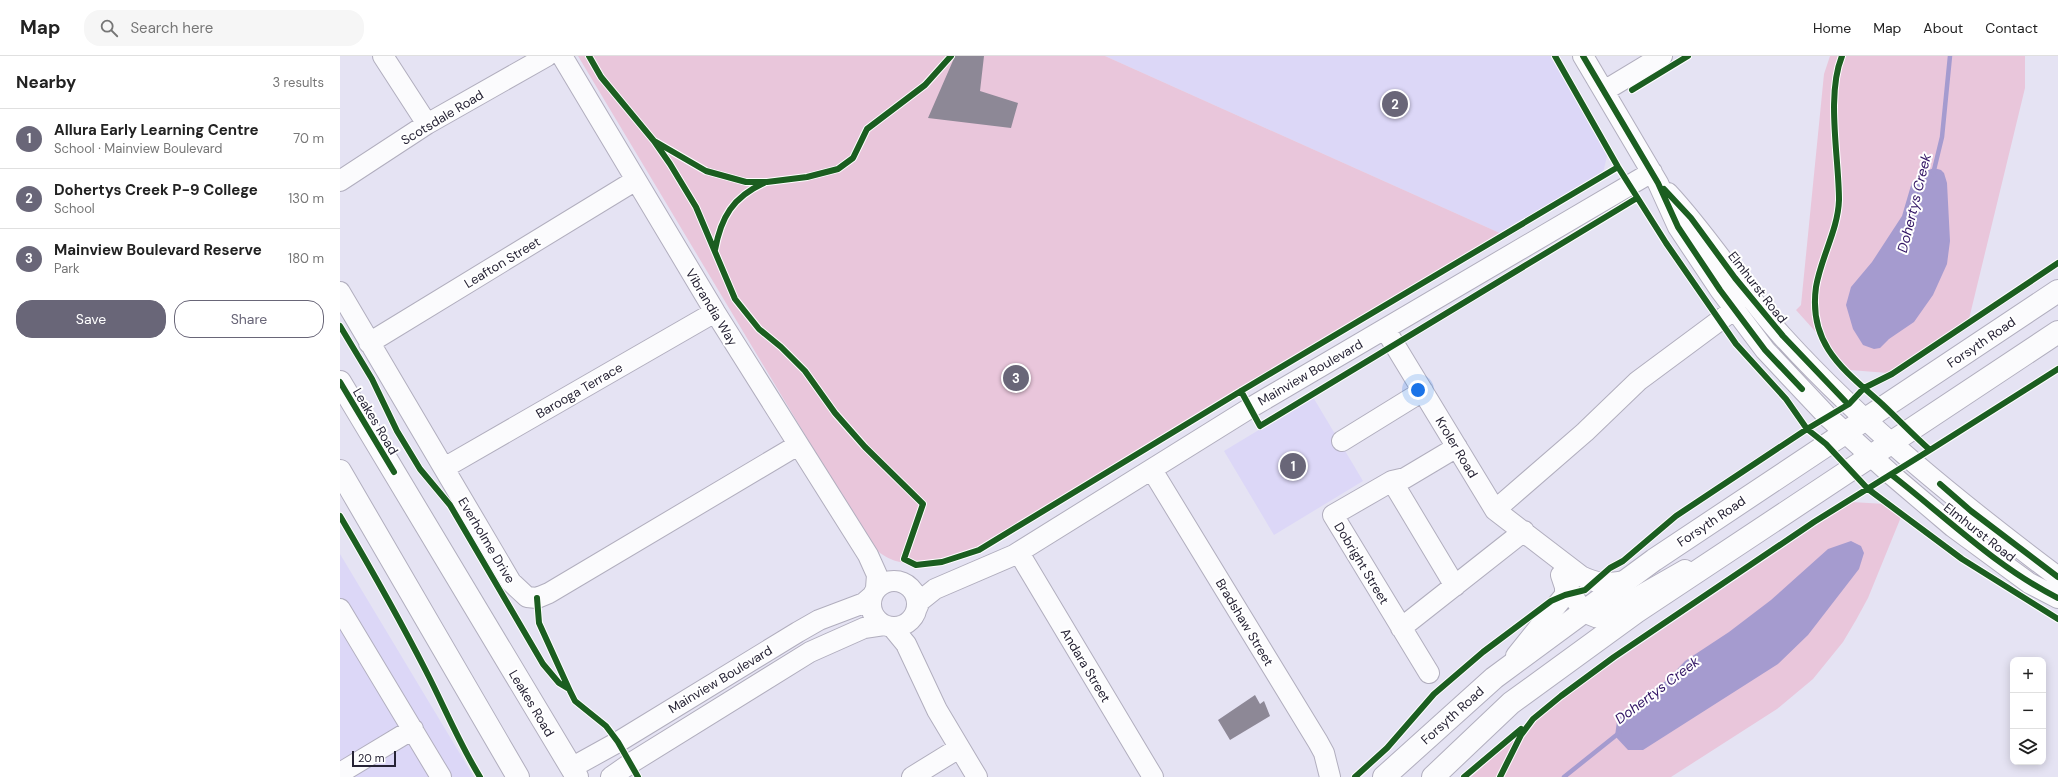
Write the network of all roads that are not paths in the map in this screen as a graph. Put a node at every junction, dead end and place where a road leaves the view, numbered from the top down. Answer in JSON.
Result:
{"nodes":[{"id":1,"x":383,"y":56,"type":"edge"},
{"id":2,"x":547,"y":56,"type":"edge"},
{"id":3,"x":562,"y":56,"type":"edge"},
{"id":4,"x":1583,"y":56,"type":"edge"},
{"id":5,"x":1662,"y":56,"type":"edge"},
{"id":6,"x":1604,"y":91,"type":"junction"},
{"id":7,"x":427,"y":124,"type":"junction"},
{"id":8,"x":1655,"y":178,"type":"junction"},
{"id":9,"x":636,"y":180,"type":"junction"},
{"id":10,"x":340,"y":181,"type":"edge"},
{"id":11,"x":2058,"y":291,"type":"edge"},
{"id":12,"x":340,"y":292,"type":"edge"},
{"id":13,"x":1735,"y":309,"type":"junction"},
{"id":14,"x":715,"y":312,"type":"junction"},
{"id":15,"x":1385,"y":329,"type":"junction"},
{"id":16,"x":2058,"y":332,"type":"edge"},
{"id":17,"x":369,"y":343,"type":"junction"},
{"id":18,"x":340,"y":382,"type":"edge"},
{"id":19,"x":1423,"y":392,"type":"junction"},
{"id":20,"x":1865,"y":420,"type":"junction"},
{"id":21,"x":1846,"y":432,"type":"junction"},
{"id":22,"x":1342,"y":441,"type":"dead end"},
{"id":23,"x":1892,"y":443,"type":"junction"},
{"id":24,"x":798,"y":445,"type":"junction"},
{"id":25,"x":1457,"y":447,"type":"junction"},
{"id":26,"x":1871,"y":456,"type":"junction"},
{"id":27,"x":444,"y":468,"type":"junction"},
{"id":28,"x":1152,"y":470,"type":"junction"},
{"id":29,"x":340,"y":471,"type":"edge"},
{"id":30,"x":1392,"y":481,"type":"junction"},
{"id":31,"x":1496,"y":510,"type":"junction"},
{"id":32,"x":1524,"y":531,"type":"junction"},
{"id":33,"x":1739,"y":544,"type":"junction"},
{"id":34,"x":1546,"y":549,"type":"junction"},
{"id":35,"x":1019,"y":552,"type":"junction"},
{"id":36,"x":868,"y":555,"type":"junction"},
{"id":37,"x":2058,"y":577,"type":"edge"},
{"id":38,"x":1562,"y":578,"type":"junction"},
{"id":39,"x":1624,"y":581,"type":"junction"},
{"id":40,"x":901,"y":582,"type":"junction"},
{"id":41,"x":948,"y":582,"type":"junction"},
{"id":42,"x":1455,"y":586,"type":"junction"},
{"id":43,"x":874,"y":592,"type":"junction"},
{"id":44,"x":2058,"y":598,"type":"edge"},
{"id":45,"x":340,"y":609,"type":"edge"},
{"id":46,"x":1583,"y":610,"type":"junction"},
{"id":47,"x":914,"y":613,"type":"junction"},
{"id":48,"x":888,"y":626,"type":"junction"},
{"id":49,"x":1401,"y":628,"type":"junction"},
{"id":50,"x":1429,"y":673,"type":"dead end"},
{"id":51,"x":1494,"y":678,"type":"junction"},
{"id":52,"x":924,"y":682,"type":"junction"},
{"id":53,"x":413,"y":729,"type":"junction"},
{"id":54,"x":959,"y":748,"type":"junction"},
{"id":55,"x":340,"y":773,"type":"edge"},
{"id":56,"x":569,"y":774,"type":"edge"},
{"id":57,"x":441,"y":777,"type":"edge"},
{"id":58,"x":518,"y":777,"type":"edge"},
{"id":59,"x":611,"y":777,"type":"edge"},
{"id":60,"x":912,"y":777,"type":"edge"},
{"id":61,"x":977,"y":777,"type":"edge"},
{"id":62,"x":1153,"y":777,"type":"edge"},
{"id":63,"x":1330,"y":777,"type":"edge"},
{"id":64,"x":1384,"y":777,"type":"edge"},
{"id":65,"x":1433,"y":777,"type":"edge"}],
"edges":[{"from":1,"to":7,"type":"street"},
{"from":2,"to":7,"type":"street","name":"Scotsdale Road"},
{"from":3,"to":9,"type":"street","name":"Vibrandia Way"},
{"from":4,"to":6,"type":"street","name":"Elmhurst Road"},
{"from":5,"to":6,"type":"street"},
{"from":6,"to":8,"type":"street","name":"Elmhurst Road"},
{"from":7,"to":10,"type":"street","name":"Scotsdale Road"},
{"from":8,"to":13,"type":"street","name":"Elmhurst Road"},
{"from":8,"to":15,"type":"street","name":"Mainview Boulevard"},
{"from":8,"to":20,"type":"street","name":"Elmhurst Road"},
{"from":9,"to":14,"type":"street","name":"Vibrandia Way"},
{"from":9,"to":17,"type":"street","name":"Leafton Street"},
{"from":11,"to":20,"type":"highway","name":"Forsyth Road"},
{"from":12,"to":17,"type":"street","name":"Everholme Drive"},
{"from":13,"to":21,"type":"street","name":"Elmhurst Road"},
{"from":13,"to":31,"type":"street"},
{"from":14,"to":24,"type":"street","name":"Vibrandia Way"},
{"from":14,"to":27,"type":"street","name":"Barooga Terrace"},
{"from":15,"to":19,"type":"street","name":"Kroler Road"},
{"from":15,"to":28,"type":"street","name":"Mainview Boulevard"},
{"from":16,"to":23,"type":"highway"},
{"from":17,"to":27,"type":"street","name":"Everholme Drive"},
{"from":18,"to":56,"type":"highway","name":"Leakes Road"},
{"from":19,"to":22,"type":"street"},
{"from":19,"to":25,"type":"street","name":"Kroler Road"},
{"from":20,"to":21,"type":"highway","name":"Forsyth Road"},
{"from":20,"to":23,"type":"street","name":"Elmhurst Road"},
{"from":21,"to":26,"type":"street","name":"Elmhurst Road"},
{"from":21,"to":39,"type":"highway","name":"Forsyth Road"},
{"from":23,"to":26,"type":"highway"},
{"from":23,"to":37,"type":"street","name":"Elmhurst Road"},
{"from":24,"to":27,"type":"street","name":"Everholme Drive"},
{"from":24,"to":36,"type":"street","name":"Vibrandia Way"},
{"from":25,"to":30,"type":"street","name":"Dobright Street"},
{"from":25,"to":31,"type":"street","name":"Kroler Road"},
{"from":26,"to":33,"type":"highway"},
{"from":26,"to":44,"type":"street","name":"Elmhurst Road"},
{"from":28,"to":35,"type":"street","name":"Mainview Boulevard"},
{"from":28,"to":63,"type":"street","name":"Bradshaw Street"},
{"from":29,"to":58,"type":"highway"},
{"from":30,"to":42,"type":"street"},
{"from":30,"to":49,"type":"street","name":"Dobright Street"},
{"from":31,"to":32,"type":"street","name":"Kroler Road"},
{"from":32,"to":34,"type":"street","name":"Kroler Road"},
{"from":32,"to":42,"type":"street"},
{"from":33,"to":46,"type":"street"},
{"from":33,"to":65,"type":"highway"},
{"from":34,"to":38,"type":"street"},
{"from":34,"to":39,"type":"street","name":"Kroler Road"},
{"from":35,"to":41,"type":"street","name":"Mainview Boulevard"},
{"from":35,"to":62,"type":"street","name":"Andara Street"},
{"from":36,"to":40,"type":"street","name":"Vibrandia Way"},
{"from":36,"to":43,"type":"street","name":"Vibrandia Way"},
{"from":38,"to":46,"type":"street"},
{"from":38,"to":51,"type":"street"},
{"from":39,"to":46,"type":"highway","name":"Forsyth Road"},
{"from":40,"to":41,"type":"street","name":"Mainview Boulevard"},
{"from":40,"to":43,"type":"street"},
{"from":40,"to":47,"type":"street"},
{"from":41,"to":47,"type":"street","name":"Mainview Boulevard"},
{"from":42,"to":49,"type":"street"},
{"from":43,"to":48,"type":"street"},
{"from":43,"to":56,"type":"street","name":"Mainview Boulevard"},
{"from":45,"to":53,"type":"street"},
{"from":46,"to":51,"type":"highway","name":"Forsyth Road"},
{"from":47,"to":48,"type":"street"},
{"from":47,"to":52,"type":"street"},
{"from":48,"to":52,"type":"street"},
{"from":48,"to":59,"type":"street","name":"Mainview Boulevard"},
{"from":49,"to":50,"type":"street","name":"Dobright Street"},
{"from":51,"to":64,"type":"highway","name":"Forsyth Road"},
{"from":52,"to":54,"type":"street"},
{"from":53,"to":55,"type":"street"},
{"from":53,"to":57,"type":"street"},
{"from":54,"to":60,"type":"street"},
{"from":54,"to":61,"type":"street"}]}
